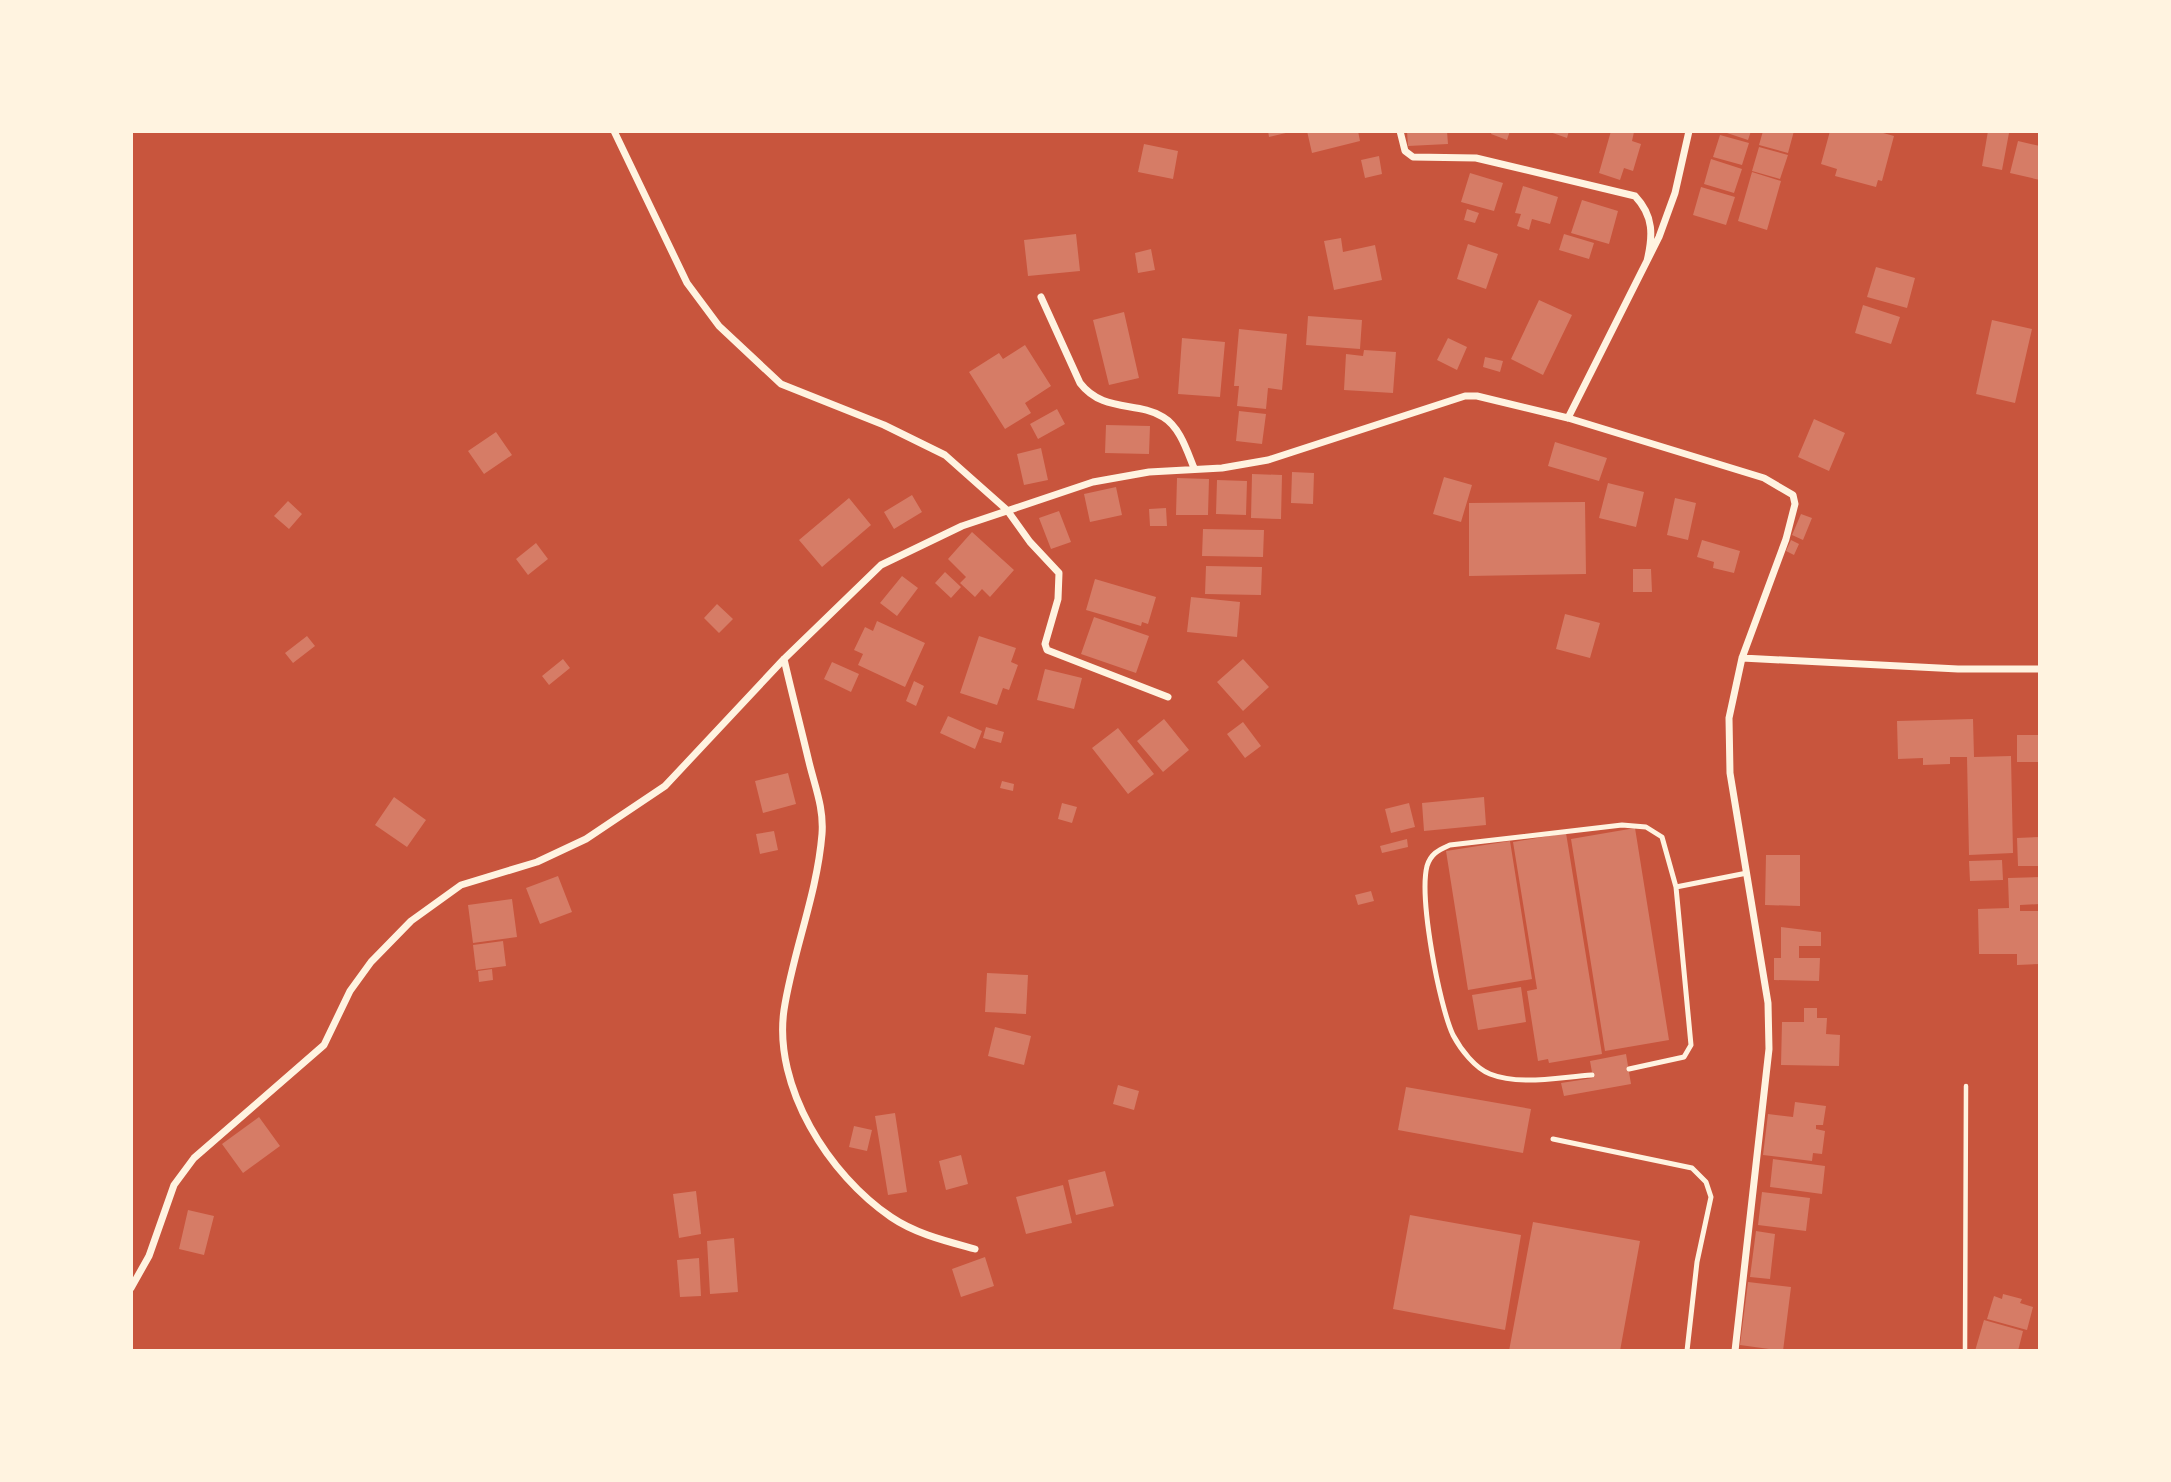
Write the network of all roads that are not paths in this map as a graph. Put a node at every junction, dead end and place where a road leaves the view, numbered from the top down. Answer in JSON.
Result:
{"nodes":[{"id":1,"x":614,"y":131,"type":"edge"},
{"id":2,"x":1400,"y":131,"type":"edge"},
{"id":3,"x":1689,"y":131,"type":"edge"},
{"id":4,"x":1647,"y":261,"type":"junction"},
{"id":5,"x":1041,"y":297,"type":"dead end"},
{"id":6,"x":1568,"y":418,"type":"junction"},
{"id":7,"x":1194,"y":468,"type":"junction"},
{"id":8,"x":1007,"y":510,"type":"junction"},
{"id":9,"x":784,"y":659,"type":"junction"},
{"id":10,"x":1742,"y":659,"type":"junction"},
{"id":11,"x":2040,"y":669,"type":"edge"},
{"id":12,"x":1168,"y":697,"type":"dead end"},
{"id":13,"x":1747,"y":873,"type":"junction"},
{"id":14,"x":1676,"y":887,"type":"junction"},
{"id":15,"x":1629,"y":1069,"type":"dead end"},
{"id":16,"x":1592,"y":1075,"type":"dead end"},
{"id":17,"x":1553,"y":1139,"type":"dead end"},
{"id":18,"x":975,"y":1249,"type":"dead end"},
{"id":19,"x":131,"y":1288,"type":"edge"},
{"id":20,"x":1687,"y":1351,"type":"edge"},
{"id":21,"x":1735,"y":1351,"type":"edge"}],
"edges":[{"from":1,"to":8,"type":"street"},
{"from":2,"to":4,"type":"street"},
{"from":3,"to":4,"type":"street"},
{"from":4,"to":6,"type":"street"},
{"from":5,"to":7,"type":"street"},
{"from":6,"to":7,"type":"street"},
{"from":6,"to":10,"type":"street"},
{"from":7,"to":8,"type":"street"},
{"from":8,"to":9,"type":"street"},
{"from":8,"to":12,"type":"street"},
{"from":9,"to":18,"type":"street"},
{"from":9,"to":19,"type":"street"},
{"from":10,"to":11,"type":"street"},
{"from":10,"to":13,"type":"street"},
{"from":13,"to":14,"type":"lane"},
{"from":13,"to":21,"type":"street"},
{"from":14,"to":15,"type":"lane"},
{"from":14,"to":16,"type":"lane"},
{"from":17,"to":20,"type":"lane"}]}
